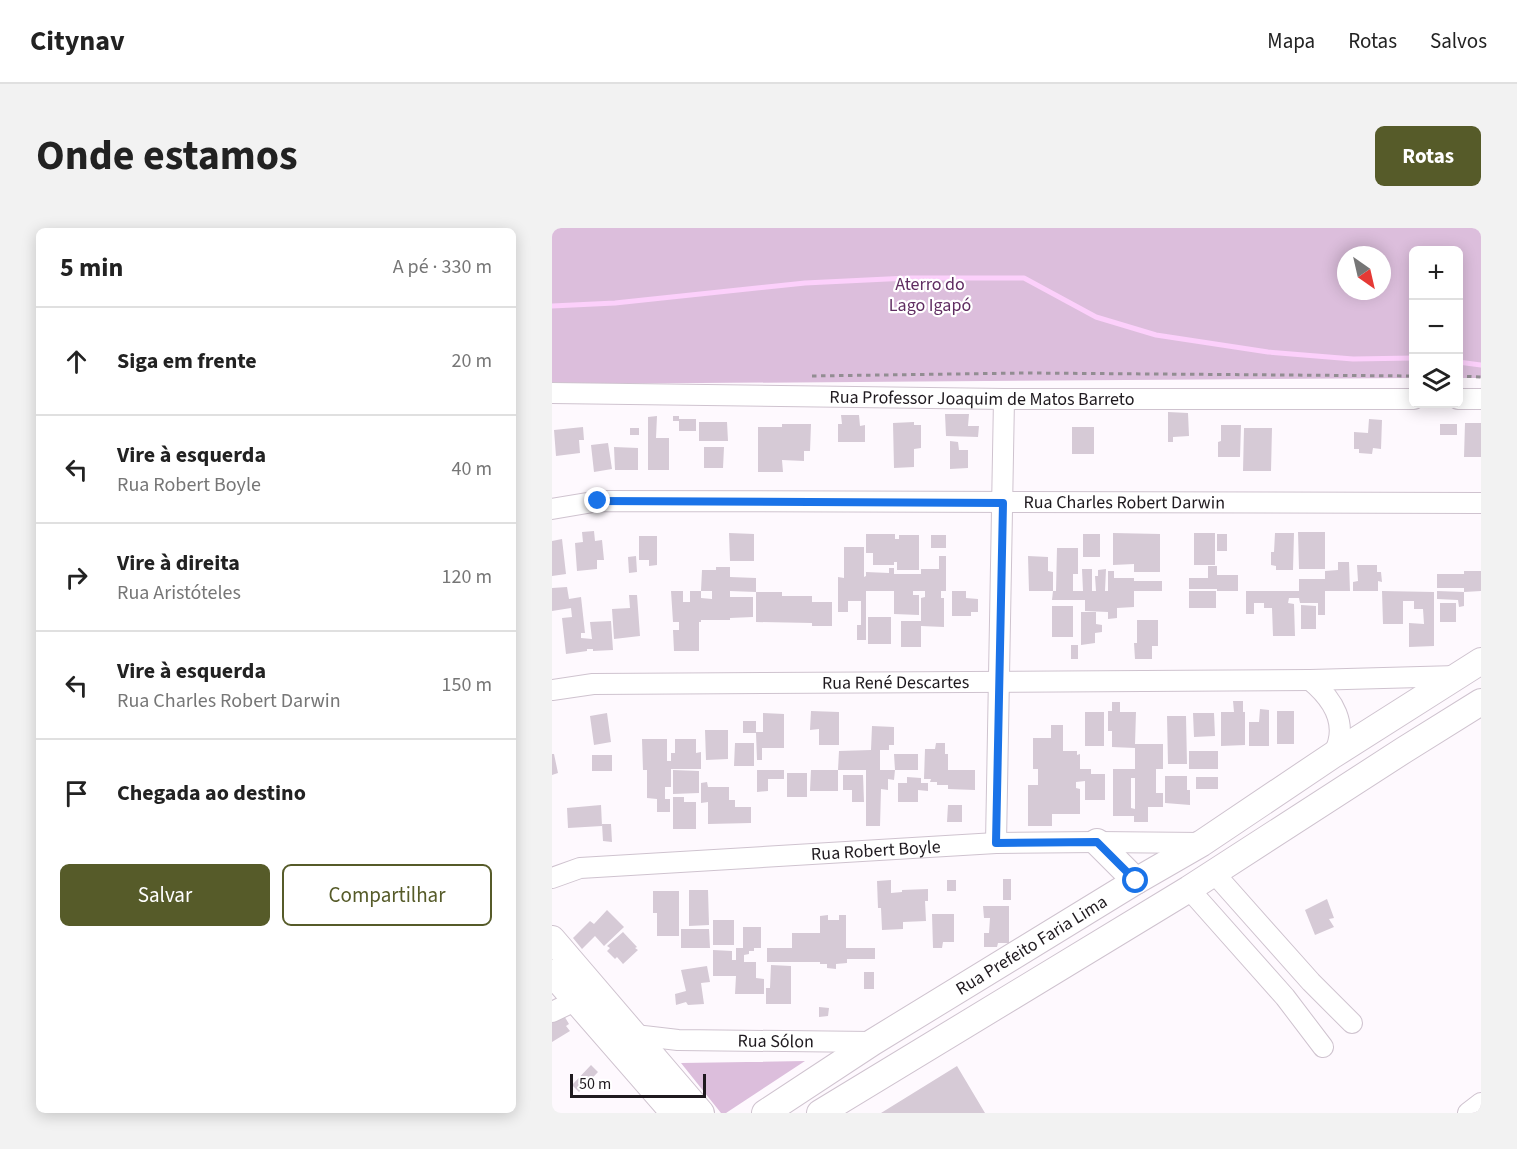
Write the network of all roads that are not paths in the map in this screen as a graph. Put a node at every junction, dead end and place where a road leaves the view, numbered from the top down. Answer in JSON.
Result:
{"nodes":[{"id":1,"x":552,"y":393,"type":"edge"},
{"id":2,"x":1004,"y":399,"type":"junction"},
{"id":3,"x":1409,"y":399,"type":"edge"},
{"id":4,"x":1463,"y":399,"type":"edge"},
{"id":5,"x":1481,"y":399,"type":"edge"},
{"id":6,"x":1003,"y":503,"type":"junction"},
{"id":7,"x":1481,"y":503,"type":"edge"},
{"id":8,"x":552,"y":509,"type":"edge"},
{"id":9,"x":1481,"y":661,"type":"edge"},
{"id":10,"x":1457,"y":676,"type":"junction"},
{"id":11,"x":1310,"y":680,"type":"junction"},
{"id":12,"x":999,"y":681,"type":"junction"},
{"id":13,"x":552,"y":690,"type":"edge"},
{"id":14,"x":1481,"y":702,"type":"edge"},
{"id":15,"x":1333,"y":755,"type":"junction"},
{"id":16,"x":1097,"y":842,"type":"junction"},
{"id":17,"x":996,"y":843,"type":"junction"},
{"id":18,"x":1202,"y":843,"type":"junction"},
{"id":19,"x":1214,"y":873,"type":"junction"},
{"id":20,"x":552,"y":878,"type":"edge"},
{"id":21,"x":1136,"y":881,"type":"junction"},
{"id":22,"x":1189,"y":888,"type":"junction"},
{"id":23,"x":552,"y":939,"type":"edge"},
{"id":24,"x":552,"y":973,"type":"edge"},
{"id":25,"x":577,"y":1000,"type":"junction"},
{"id":26,"x":552,"y":1011,"type":"edge"},
{"id":27,"x":1352,"y":1023,"type":"dead end"},
{"id":28,"x":635,"y":1035,"type":"junction"},
{"id":29,"x":678,"y":1040,"type":"junction"},
{"id":30,"x":873,"y":1042,"type":"junction"},
{"id":31,"x":1323,"y":1047,"type":"dead end"},
{"id":32,"x":666,"y":1071,"type":"junction"},
{"id":33,"x":1481,"y":1103,"type":"edge"},
{"id":34,"x":674,"y":1113,"type":"edge"},
{"id":35,"x":701,"y":1113,"type":"edge"},
{"id":36,"x":765,"y":1113,"type":"edge"},
{"id":37,"x":820,"y":1113,"type":"edge"},
{"id":38,"x":1468,"y":1113,"type":"edge"}],
"edges":[{"from":1,"to":2,"type":"street","name":"Rua Professor Joaquim de Matos Barreto"},
{"from":2,"to":3,"type":"street","name":"Rua Professor Joaquim de Matos Barreto"},
{"from":2,"to":6,"type":"street"},
{"from":4,"to":5,"type":"street"},
{"from":6,"to":7,"type":"street","name":"Rua Charles Robert Darwin"},
{"from":6,"to":8,"type":"street","name":"Rua Charles Robert Darwin"},
{"from":6,"to":12,"type":"street"},
{"from":9,"to":10,"type":"main road","name":"Rua Prefeito Faria Lima"},
{"from":10,"to":11,"type":"street","name":"Rua René Descartes"},
{"from":10,"to":15,"type":"main road","name":"Rua Prefeito Faria Lima"},
{"from":11,"to":12,"type":"street","name":"Rua René Descartes"},
{"from":11,"to":15,"type":"street"},
{"from":12,"to":13,"type":"street","name":"Rua René Descartes"},
{"from":12,"to":17,"type":"street"},
{"from":14,"to":19,"type":"main road","name":"Rua Prefeito Faria Lima"},
{"from":15,"to":18,"type":"main road","name":"Rua Prefeito Faria Lima"},
{"from":16,"to":17,"type":"street","name":"Rua Robert Boyle"},
{"from":16,"to":18,"type":"street","name":"Rua Robert Boyle"},
{"from":16,"to":21,"type":"main road"},
{"from":17,"to":20,"type":"street","name":"Rua Robert Boyle"},
{"from":18,"to":21,"type":"main road","name":"Rua Prefeito Faria Lima"},
{"from":19,"to":22,"type":"main road","name":"Rua Prefeito Faria Lima"},
{"from":19,"to":27,"type":"street"},
{"from":21,"to":30,"type":"main road","name":"Rua Prefeito Faria Lima"},
{"from":22,"to":31,"type":"street"},
{"from":22,"to":37,"type":"main road","name":"Rua Prefeito Faria Lima"},
{"from":23,"to":28,"type":"main road"},
{"from":24,"to":25,"type":"main road"},
{"from":25,"to":26,"type":"street"},
{"from":25,"to":34,"type":"main road"},
{"from":28,"to":29,"type":"street","name":"Rua Sólon"},
{"from":28,"to":32,"type":"main road"},
{"from":29,"to":30,"type":"street","name":"Rua Sólon"},
{"from":29,"to":32,"type":"street"},
{"from":30,"to":36,"type":"main road","name":"Rua Prefeito Faria Lima"},
{"from":32,"to":35,"type":"main road"},
{"from":33,"to":38,"type":"street"}]}
